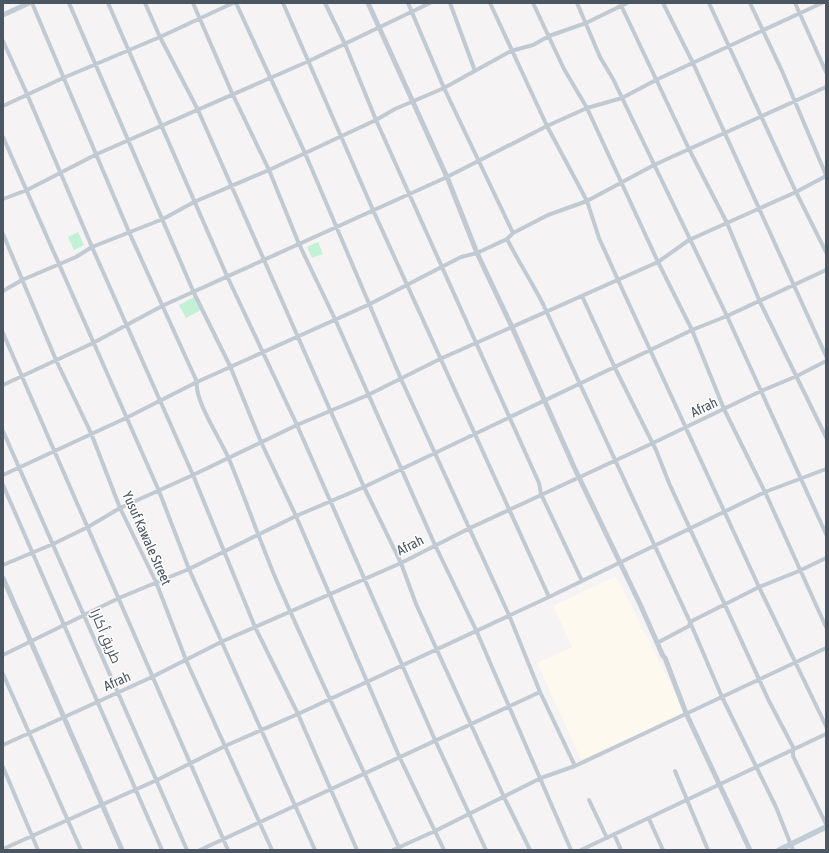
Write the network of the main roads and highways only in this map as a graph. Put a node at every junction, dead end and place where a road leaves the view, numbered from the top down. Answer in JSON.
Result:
{"nodes":[{"id":1,"x":826,"y":826,"type":"edge"},
{"id":2,"x":792,"y":847,"type":"edge"},
{"id":3,"x":779,"y":850,"type":"edge"}],
"edges":[{"from":1,"to":2,"type":"main road"},
{"from":2,"to":3,"type":"main road"}]}
